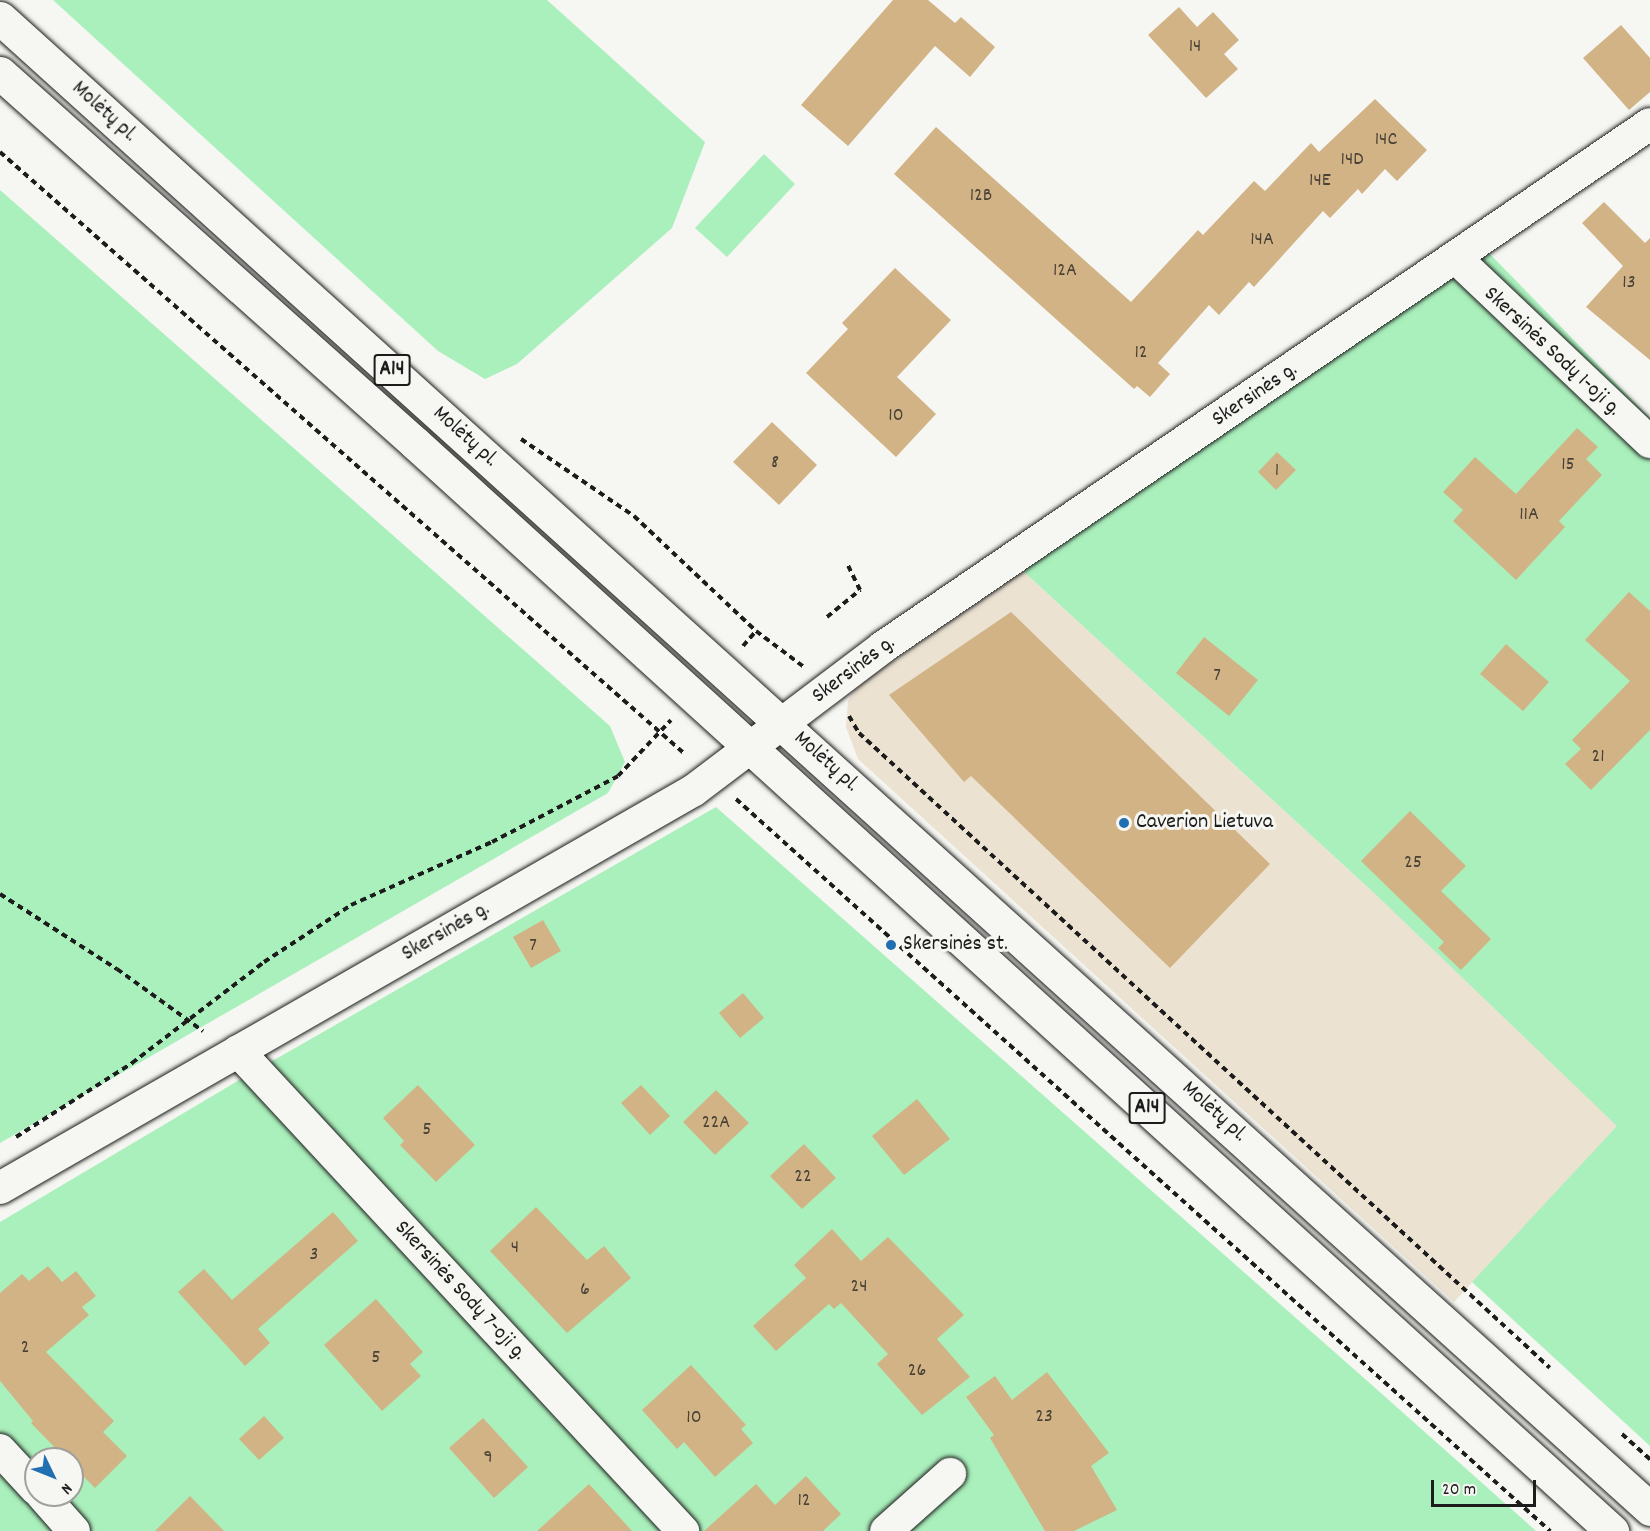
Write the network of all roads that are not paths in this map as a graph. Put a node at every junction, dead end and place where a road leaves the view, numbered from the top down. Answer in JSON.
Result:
{"nodes":[{"id":1,"x":0,"y":18,"type":"edge"},
{"id":2,"x":0,"y":73,"type":"edge"},
{"id":3,"x":1650,"y":124,"type":"edge"},
{"id":4,"x":1457,"y":259,"type":"junction"},
{"id":5,"x":1650,"y":442,"type":"edge"},
{"id":6,"x":783,"y":723,"type":"junction"},
{"id":7,"x":749,"y":748,"type":"junction"},
{"id":8,"x":238,"y":1051,"type":"junction"},
{"id":9,"x":0,"y":1188,"type":"edge"},
{"id":10,"x":0,"y":1450,"type":"edge"},
{"id":11,"x":950,"y":1474,"type":"dead end"},
{"id":12,"x":24,"y":1476,"type":"edge"},
{"id":13,"x":53,"y":1507,"type":"edge"},
{"id":14,"x":1650,"y":1509,"type":"edge"},
{"id":15,"x":75,"y":1531,"type":"edge"},
{"id":16,"x":683,"y":1531,"type":"edge"},
{"id":17,"x":886,"y":1531,"type":"edge"},
{"id":18,"x":1612,"y":1531,"type":"edge"}],
"edges":[{"from":1,"to":6,"type":"highway","name":"Molėtų pl.","number":"A14"},
{"from":2,"to":7,"type":"highway","name":"Molėtų pl.","number":"A14"},
{"from":3,"to":4,"type":"street","name":"Skersinės g."},
{"from":4,"to":5,"type":"street","name":"Skersinės Sodų 1-oji g."},
{"from":4,"to":6,"type":"street","name":"Skersinės g."},
{"from":6,"to":7,"type":"street","name":"Skersinės g."},
{"from":6,"to":14,"type":"highway","name":"Molėtų pl.","number":"A14"},
{"from":7,"to":8,"type":"street","name":"Skersinės g."},
{"from":7,"to":18,"type":"highway","name":"Molėtų pl.","number":"A14"},
{"from":8,"to":9,"type":"street","name":"Skersinės g."},
{"from":8,"to":16,"type":"street","name":"Skersinės Sodų 7-oji g."},
{"from":10,"to":12,"type":"street"},
{"from":11,"to":17,"type":"street"},
{"from":13,"to":15,"type":"street"}]}
